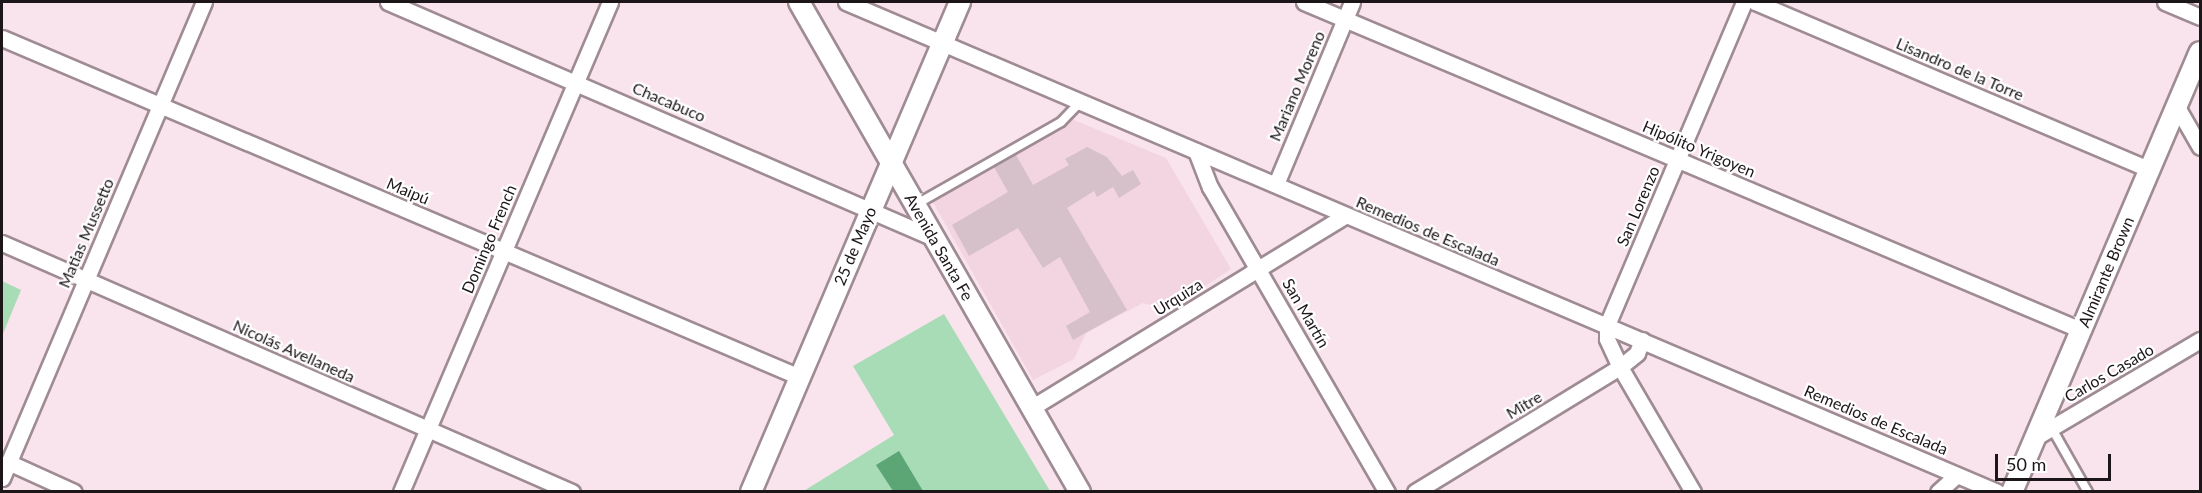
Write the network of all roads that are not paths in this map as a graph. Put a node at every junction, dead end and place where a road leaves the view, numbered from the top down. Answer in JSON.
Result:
{"nodes":[{"id":1,"x":204,"y":2,"type":"edge"},
{"id":2,"x":388,"y":2,"type":"edge"},
{"id":3,"x":610,"y":2,"type":"edge"},
{"id":4,"x":799,"y":2,"type":"edge"},
{"id":5,"x":846,"y":2,"type":"edge"},
{"id":6,"x":960,"y":2,"type":"edge"},
{"id":7,"x":1304,"y":2,"type":"edge"},
{"id":8,"x":1352,"y":2,"type":"edge"},
{"id":9,"x":1744,"y":2,"type":"edge"},
{"id":10,"x":1755,"y":2,"type":"edge"},
{"id":11,"x":2164,"y":2,"type":"edge"},
{"id":12,"x":2200,"y":17,"type":"edge"},
{"id":13,"x":1345,"y":19,"type":"junction"},
{"id":14,"x":2,"y":38,"type":"edge"},
{"id":15,"x":942,"y":42,"type":"junction"},
{"id":16,"x":2200,"y":52,"type":"edge"},
{"id":17,"x":576,"y":82,"type":"junction"},
{"id":18,"x":1081,"y":101,"type":"junction"},
{"id":19,"x":160,"y":105,"type":"junction"},
{"id":20,"x":2177,"y":107,"type":"junction"},
{"id":21,"x":2200,"y":147,"type":"edge"},
{"id":22,"x":1196,"y":151,"type":"junction"},
{"id":23,"x":1677,"y":159,"type":"junction"},
{"id":24,"x":891,"y":163,"type":"junction"},
{"id":25,"x":2150,"y":170,"type":"junction"},
{"id":26,"x":1275,"y":184,"type":"junction"},
{"id":27,"x":915,"y":205,"type":"junction"},
{"id":28,"x":872,"y":208,"type":"junction"},
{"id":29,"x":1344,"y":216,"type":"junction"},
{"id":30,"x":934,"y":238,"type":"junction"},
{"id":31,"x":2,"y":243,"type":"edge"},
{"id":32,"x":504,"y":251,"type":"junction"},
{"id":33,"x":1259,"y":267,"type":"junction"},
{"id":34,"x":86,"y":279,"type":"junction"},
{"id":35,"x":1607,"y":325,"type":"junction"},
{"id":36,"x":2081,"y":330,"type":"junction"},
{"id":37,"x":1642,"y":340,"type":"junction"},
{"id":38,"x":2200,"y":340,"type":"edge"},
{"id":39,"x":1620,"y":367,"type":"junction"},
{"id":40,"x":800,"y":377,"type":"junction"},
{"id":41,"x":1031,"y":408,"type":"junction"},
{"id":42,"x":428,"y":429,"type":"junction"},
{"id":43,"x":2044,"y":432,"type":"junction"},
{"id":44,"x":8,"y":462,"type":"junction"},
{"id":45,"x":1957,"y":475,"type":"junction"},
{"id":46,"x":2,"y":478,"type":"edge"},
{"id":47,"x":74,"y":492,"type":"edge"},
{"id":48,"x":400,"y":492,"type":"edge"},
{"id":49,"x":572,"y":492,"type":"edge"},
{"id":50,"x":751,"y":492,"type":"edge"},
{"id":51,"x":1080,"y":492,"type":"edge"},
{"id":52,"x":1387,"y":492,"type":"edge"},
{"id":53,"x":1415,"y":492,"type":"edge"},
{"id":54,"x":1693,"y":492,"type":"edge"},
{"id":55,"x":1938,"y":492,"type":"edge"},
{"id":56,"x":1997,"y":492,"type":"edge"},
{"id":57,"x":2012,"y":492,"type":"edge"},
{"id":58,"x":2088,"y":492,"type":"edge"}],
"edges":[{"from":1,"to":19,"type":"street","name":"Matias Mussetto"},
{"from":2,"to":17,"type":"street","name":"Chacabuco"},
{"from":3,"to":17,"type":"street","name":"Domingo French"},
{"from":4,"to":24,"type":"street","name":"Avenida Santa Fe"},
{"from":5,"to":15,"type":"street","name":"Remedios de Escalada"},
{"from":6,"to":15,"type":"street","name":"25 de Mayo"},
{"from":7,"to":13,"type":"street","name":"Hipólito Yrigoyen"},
{"from":8,"to":13,"type":"street","name":"Mariano Moreno"},
{"from":9,"to":23,"type":"street","name":"San Lorenzo"},
{"from":10,"to":25,"type":"street","name":"Lisandro de la Torre"},
{"from":11,"to":12,"type":"street"},
{"from":13,"to":23,"type":"street","name":"Hipólito Yrigoyen"},
{"from":13,"to":26,"type":"street","name":"Mariano Moreno"},
{"from":14,"to":19,"type":"street","name":"Maipú"},
{"from":15,"to":18,"type":"street","name":"Remedios de Escalada"},
{"from":15,"to":24,"type":"street","name":"25 de Mayo"},
{"from":16,"to":20,"type":"street","name":"Almirante Brown"},
{"from":17,"to":28,"type":"street","name":"Chacabuco"},
{"from":17,"to":32,"type":"street","name":"Domingo French"},
{"from":18,"to":22,"type":"street","name":"Remedios de Escalada"},
{"from":18,"to":27,"type":"lane"},
{"from":19,"to":32,"type":"street","name":"Maipú"},
{"from":19,"to":34,"type":"street","name":"Matias Mussetto"},
{"from":20,"to":21,"type":"street"},
{"from":20,"to":25,"type":"street","name":"Almirante Brown"},
{"from":22,"to":26,"type":"street","name":"Remedios de Escalada"},
{"from":22,"to":33,"type":"street","name":"San Martín"},
{"from":23,"to":35,"type":"street","name":"San Lorenzo"},
{"from":23,"to":36,"type":"street","name":"Hipólito Yrigoyen"},
{"from":24,"to":27,"type":"street","name":"Avenida Santa Fe"},
{"from":24,"to":28,"type":"street","name":"25 de Mayo"},
{"from":25,"to":36,"type":"street","name":"Almirante Brown"},
{"from":26,"to":29,"type":"street","name":"Remedios de Escalada"},
{"from":27,"to":30,"type":"street","name":"Avenida Santa Fe"},
{"from":28,"to":30,"type":"street","name":"Chacabuco"},
{"from":28,"to":40,"type":"street","name":"25 de Mayo"},
{"from":29,"to":33,"type":"street","name":"Urquiza"},
{"from":29,"to":35,"type":"street","name":"Remedios de Escalada"},
{"from":30,"to":41,"type":"street","name":"Avenida Santa Fe"},
{"from":31,"to":34,"type":"street","name":"Nicolás Avellaneda"},
{"from":32,"to":40,"type":"street","name":"Maipú"},
{"from":32,"to":42,"type":"street","name":"Domingo French"},
{"from":33,"to":41,"type":"street","name":"Urquiza"},
{"from":33,"to":52,"type":"street","name":"San Martín"},
{"from":34,"to":42,"type":"street","name":"Nicolás Avellaneda"},
{"from":34,"to":44,"type":"street","name":"Matias Mussetto"},
{"from":35,"to":37,"type":"street","name":"Remedios de Escalada"},
{"from":35,"to":39,"type":"street"},
{"from":36,"to":43,"type":"street","name":"Almirante Brown"},
{"from":37,"to":39,"type":"street","name":"Mitre"},
{"from":37,"to":45,"type":"street","name":"Remedios de Escalada"},
{"from":38,"to":43,"type":"street","name":"Carlos Casado"},
{"from":39,"to":53,"type":"street","name":"Mitre"},
{"from":39,"to":54,"type":"street"},
{"from":40,"to":50,"type":"street","name":"25 de Mayo"},
{"from":41,"to":51,"type":"street","name":"Avenida Santa Fe"},
{"from":42,"to":48,"type":"street","name":"Domingo French"},
{"from":42,"to":49,"type":"street","name":"Nicolás Avellaneda"},
{"from":43,"to":57,"type":"street","name":"Almirante Brown"},
{"from":43,"to":58,"type":"lane"},
{"from":44,"to":46,"type":"street","name":"Matias Mussetto"},
{"from":44,"to":47,"type":"street"},
{"from":45,"to":55,"type":"street"},
{"from":45,"to":56,"type":"street","name":"Remedios de Escalada"}]}
